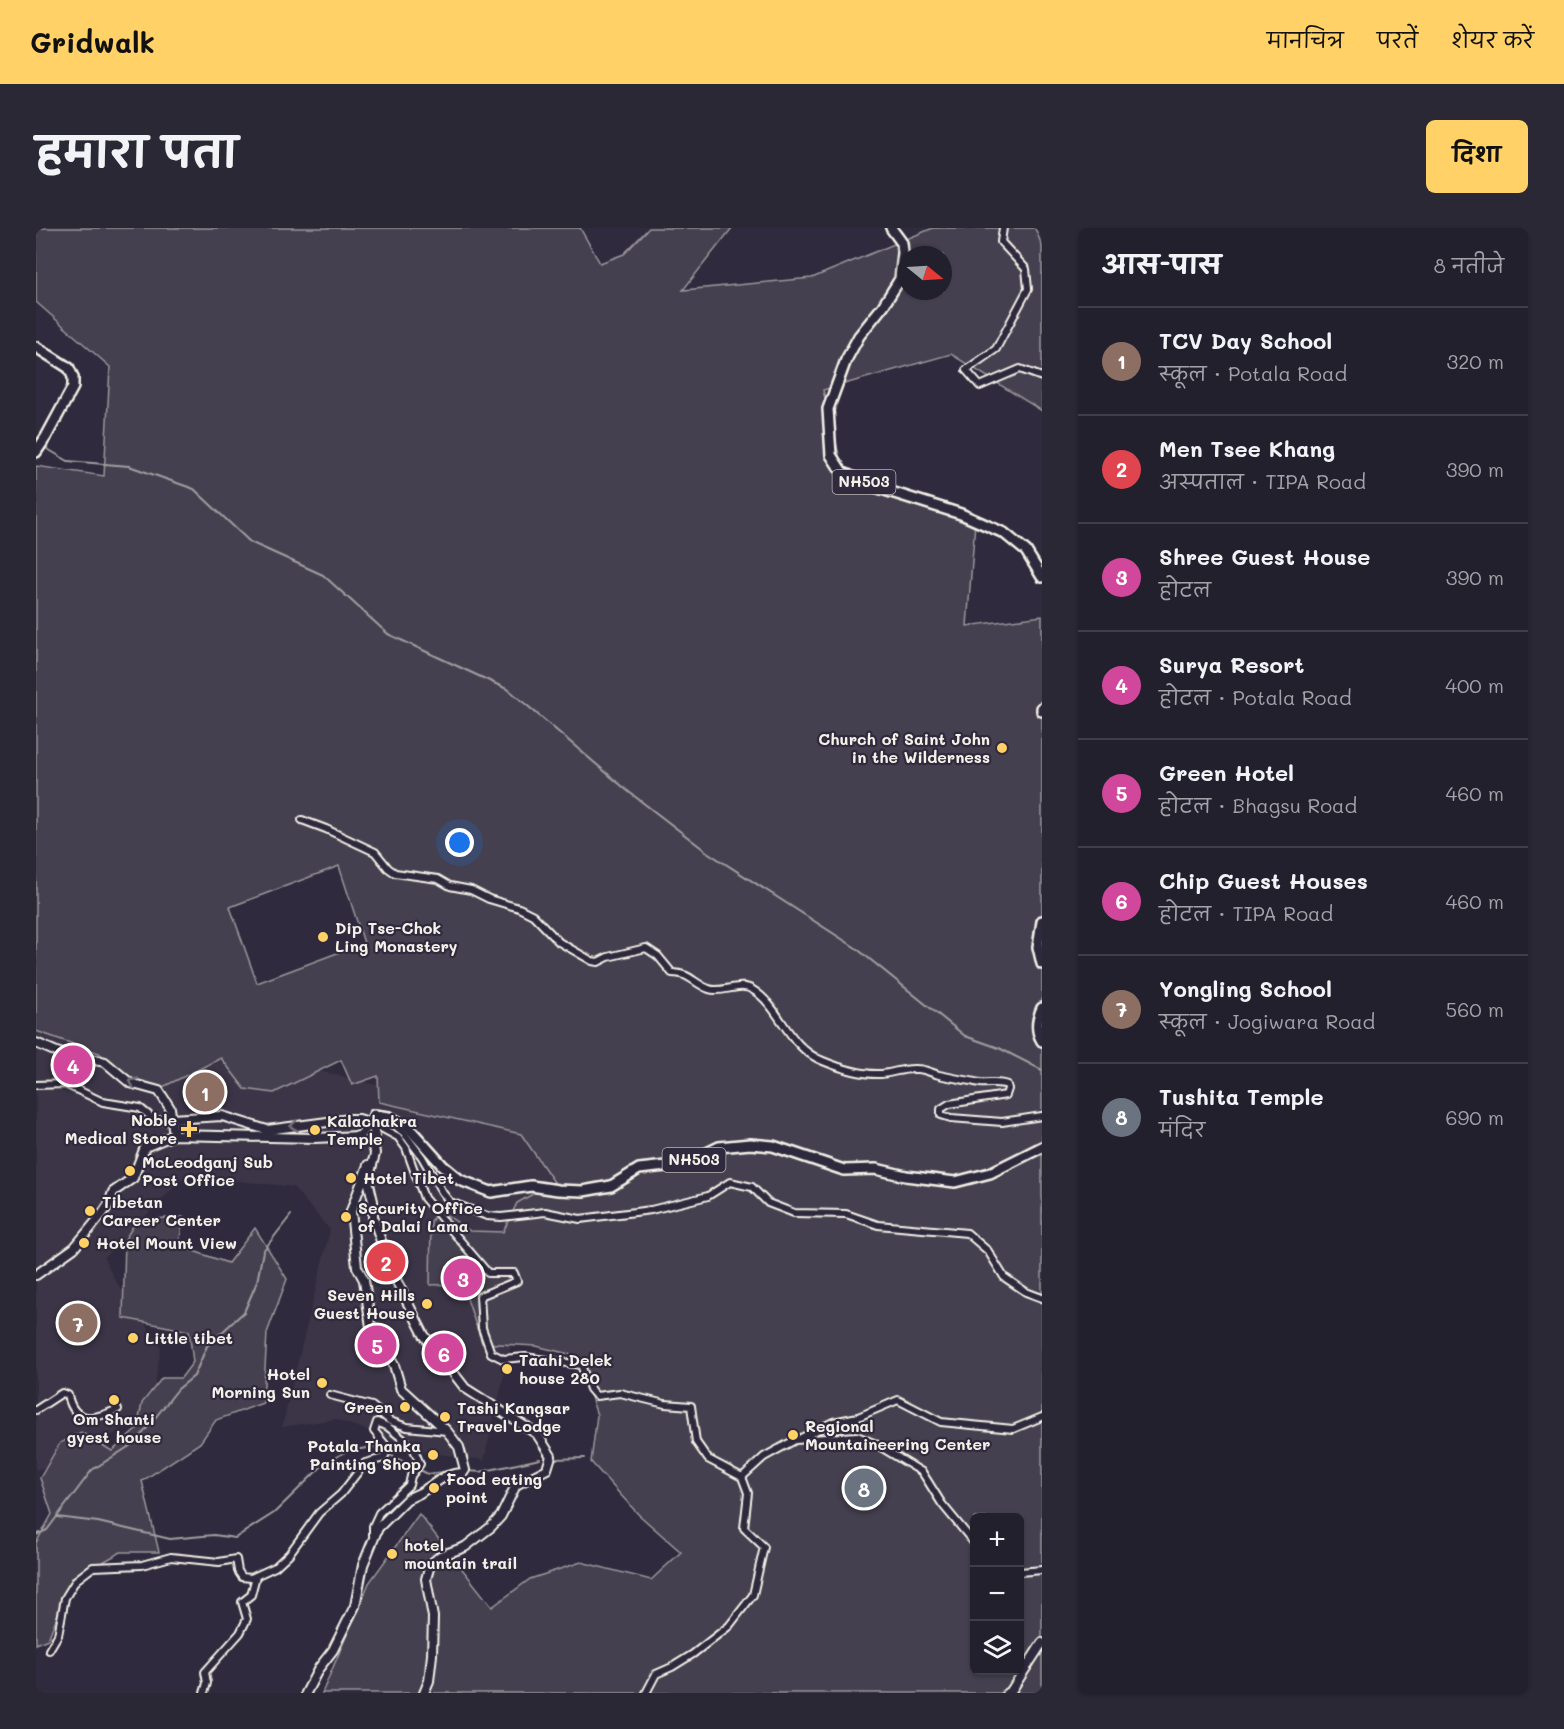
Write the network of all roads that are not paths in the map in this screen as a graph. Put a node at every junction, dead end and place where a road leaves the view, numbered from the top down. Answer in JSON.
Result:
{"nodes":[{"id":1,"x":891,"y":228,"type":"edge"},
{"id":2,"x":1003,"y":228,"type":"edge"},
{"id":3,"x":36,"y":346,"type":"edge"},
{"id":4,"x":1042,"y":377,"type":"edge"},
{"id":5,"x":36,"y":451,"type":"edge"},
{"id":6,"x":1042,"y":578,"type":"edge"},
{"id":7,"x":302,"y":820,"type":"dead end"},
{"id":8,"x":1042,"y":921,"type":"edge"},
{"id":9,"x":1042,"y":964,"type":"edge"},
{"id":10,"x":1042,"y":1008,"type":"edge"},
{"id":11,"x":1042,"y":1041,"type":"edge"},
{"id":12,"x":36,"y":1043,"type":"edge"},
{"id":13,"x":36,"y":1084,"type":"edge"},
{"id":14,"x":1042,"y":1116,"type":"edge"},
{"id":15,"x":171,"y":1119,"type":"junction"},
{"id":16,"x":372,"y":1123,"type":"junction"},
{"id":17,"x":174,"y":1135,"type":"junction"},
{"id":18,"x":374,"y":1145,"type":"junction"},
{"id":19,"x":1042,"y":1147,"type":"edge"},
{"id":20,"x":36,"y":1275,"type":"edge"},
{"id":21,"x":1042,"y":1298,"type":"edge"},
{"id":22,"x":330,"y":1395,"type":"dead end"},
{"id":23,"x":118,"y":1409,"type":"dead end"},
{"id":24,"x":36,"y":1410,"type":"edge"},
{"id":25,"x":1042,"y":1417,"type":"edge"},
{"id":26,"x":447,"y":1431,"type":"junction"},
{"id":27,"x":795,"y":1440,"type":"junction"},
{"id":28,"x":742,"y":1477,"type":"junction"},
{"id":29,"x":373,"y":1537,"type":"junction"},
{"id":30,"x":970,"y":1538,"type":"edge"},
{"id":31,"x":1042,"y":1570,"type":"edge"},
{"id":32,"x":1024,"y":1572,"type":"edge"},
{"id":33,"x":256,"y":1576,"type":"junction"},
{"id":34,"x":1042,"y":1643,"type":"edge"},
{"id":35,"x":49,"y":1650,"type":"dead end"},
{"id":36,"x":204,"y":1693,"type":"edge"},
{"id":37,"x":306,"y":1693,"type":"edge"},
{"id":38,"x":424,"y":1693,"type":"edge"},
{"id":39,"x":646,"y":1693,"type":"edge"},
{"id":40,"x":1007,"y":1693,"type":"edge"}],
"edges":[{"from":1,"to":6,"type":"main road","number":"NH503"},
{"from":2,"to":4,"type":"street"},
{"from":3,"to":5,"type":"main road"},
{"from":7,"to":14,"type":"street"},
{"from":8,"to":9,"type":"main road"},
{"from":10,"to":11,"type":"main road"},
{"from":15,"to":12,"type":"street","one_way":true},
{"from":13,"to":15,"type":"street"},
{"from":16,"to":15,"type":"street","one_way":true},
{"from":15,"to":17,"type":"street"},
{"from":16,"to":17,"type":"street"},
{"from":16,"to":18,"type":"street"},
{"from":16,"to":19,"type":"main road","number":"NH503"},
{"from":16,"to":21,"type":"street"},
{"from":16,"to":28,"type":"street"},
{"from":17,"to":20,"type":"street"},
{"from":18,"to":26,"type":"street"},
{"from":18,"to":38,"type":"street"},
{"from":22,"to":26,"type":"street"},
{"from":23,"to":24,"type":"street"},
{"from":25,"to":27,"type":"street"},
{"from":26,"to":29,"type":"street"},
{"from":27,"to":28,"type":"street"},
{"from":27,"to":30,"type":"street"},
{"from":28,"to":39,"type":"street"},
{"from":29,"to":33,"type":"street"},
{"from":29,"to":37,"type":"street"},
{"from":31,"to":32,"type":"street"},
{"from":33,"to":35,"type":"street"},
{"from":33,"to":36,"type":"street"},
{"from":34,"to":40,"type":"street"}]}
